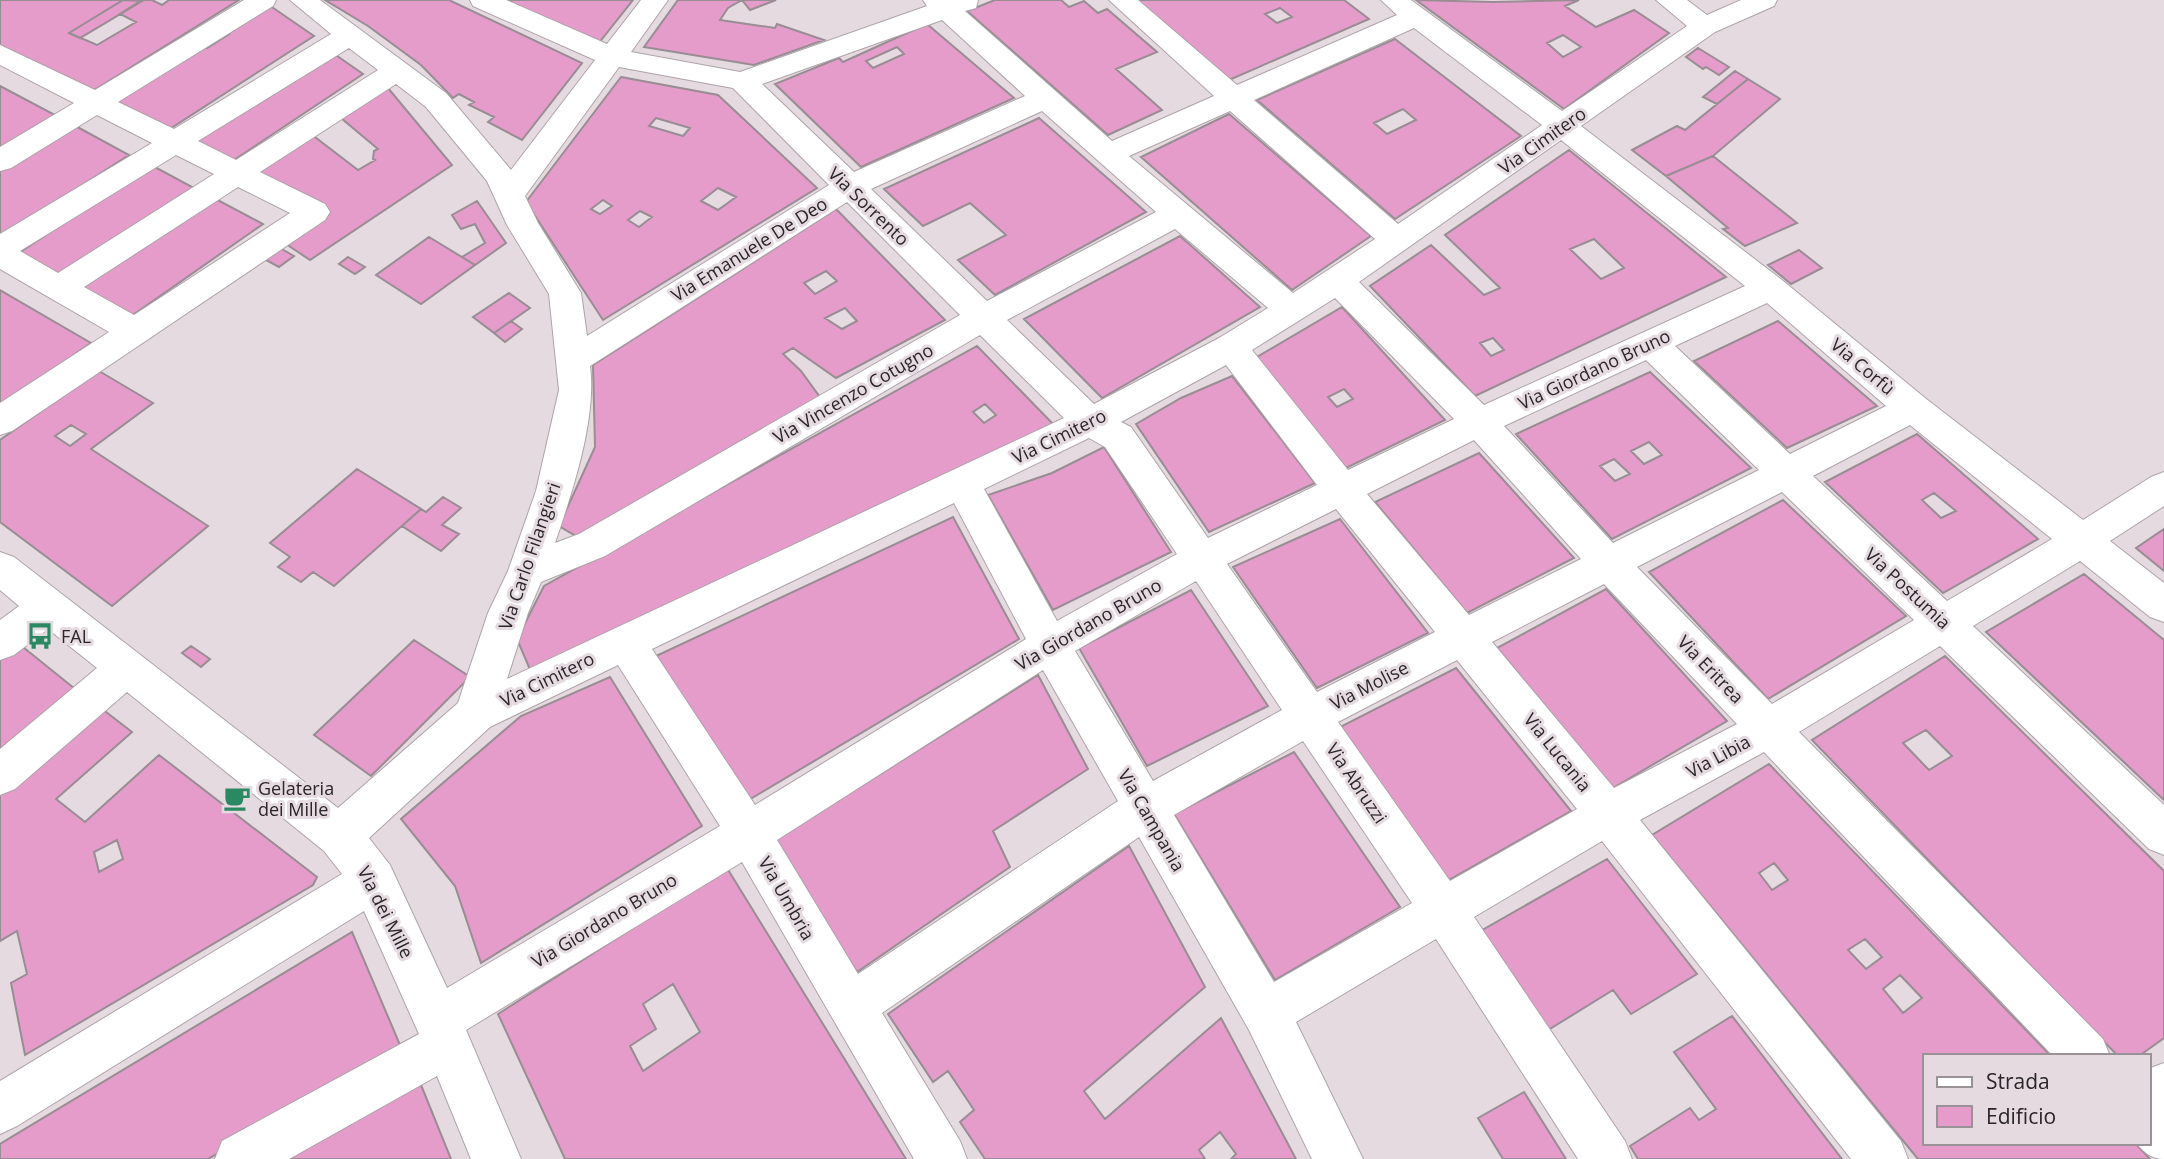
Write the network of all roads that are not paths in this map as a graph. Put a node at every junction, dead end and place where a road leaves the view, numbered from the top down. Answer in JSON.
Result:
{"nodes":[{"id":1,"x":263,"y":0,"type":"edge"},
{"id":2,"x":303,"y":0,"type":"edge"},
{"id":3,"x":483,"y":0,"type":"edge"},
{"id":4,"x":655,"y":0,"type":"edge"},
{"id":5,"x":1122,"y":0,"type":"edge"},
{"id":6,"x":1669,"y":0,"type":"edge"},
{"id":7,"x":1763,"y":0,"type":"edge"},
{"id":8,"x":952,"y":3,"type":"edge"},
{"id":9,"x":1405,"y":8,"type":"edge"},
{"id":10,"x":1705,"y":26,"type":"junction"},
{"id":11,"x":351,"y":35,"type":"junction"},
{"id":12,"x":0,"y":54,"type":"edge"},
{"id":13,"x":612,"y":57,"type":"junction"},
{"id":14,"x":397,"y":70,"type":"junction"},
{"id":15,"x":742,"y":81,"type":"junction"},
{"id":16,"x":1045,"y":98,"type":"junction"},
{"id":17,"x":1233,"y":98,"type":"junction"},
{"id":18,"x":97,"y":103,"type":"junction"},
{"id":19,"x":1563,"y":126,"type":"junction"},
{"id":20,"x":174,"y":142,"type":"junction"},
{"id":21,"x":1108,"y":154,"type":"junction"},
{"id":22,"x":0,"y":161,"type":"edge"},
{"id":23,"x":238,"y":174,"type":"junction"},
{"id":24,"x":848,"y":187,"type":"junction"},
{"id":25,"x":509,"y":195,"type":"junction"},
{"id":26,"x":1179,"y":213,"type":"junction"},
{"id":27,"x":1396,"y":240,"type":"junction"},
{"id":28,"x":0,"y":252,"type":"edge"},
{"id":29,"x":1338,"y":281,"type":"junction"},
{"id":30,"x":59,"y":288,"type":"junction"},
{"id":31,"x":1770,"y":288,"type":"junction"},
{"id":32,"x":1291,"y":310,"type":"junction"},
{"id":33,"x":984,"y":317,"type":"junction"},
{"id":34,"x":134,"y":331,"type":"junction"},
{"id":35,"x":1650,"y":343,"type":"junction"},
{"id":36,"x":1231,"y":347,"type":"junction"},
{"id":37,"x":574,"y":360,"type":"junction"},
{"id":38,"x":1913,"y":408,"type":"junction"},
{"id":39,"x":0,"y":421,"type":"edge"},
{"id":40,"x":1090,"y":422,"type":"junction"},
{"id":41,"x":1479,"y":422,"type":"junction"},
{"id":42,"x":1785,"y":472,"type":"junction"},
{"id":43,"x":962,"y":483,"type":"junction"},
{"id":44,"x":2164,"y":487,"type":"edge"},
{"id":45,"x":1343,"y":491,"type":"junction"},
{"id":46,"x":2082,"y":540,"type":"junction"},
{"id":47,"x":1203,"y":558,"type":"junction"},
{"id":48,"x":1607,"y":562,"type":"junction"},
{"id":49,"x":0,"y":568,"type":"edge"},
{"id":50,"x":527,"y":571,"type":"junction"},
{"id":51,"x":2164,"y":605,"type":"edge"},
{"id":52,"x":48,"y":606,"type":"junction"},
{"id":53,"x":1945,"y":623,"type":"junction"},
{"id":54,"x":1463,"y":636,"type":"junction"},
{"id":55,"x":625,"y":642,"type":"junction"},
{"id":56,"x":0,"y":643,"type":"edge"},
{"id":57,"x":1050,"y":645,"type":"junction"},
{"id":58,"x":126,"y":668,"type":"junction"},
{"id":59,"x":475,"y":714,"type":"junction"},
{"id":60,"x":1311,"y":715,"type":"junction"},
{"id":61,"x":1769,"y":728,"type":"junction"},
{"id":62,"x":0,"y":775,"type":"edge"},
{"id":63,"x":1145,"y":808,"type":"junction"},
{"id":64,"x":1608,"y":814,"type":"junction"},
{"id":65,"x":749,"y":833,"type":"junction"},
{"id":66,"x":2164,"y":834,"type":"edge"},
{"id":67,"x":339,"y":836,"type":"junction"},
{"id":68,"x":373,"y":880,"type":"junction"},
{"id":69,"x":1444,"y":911,"type":"junction"},
{"id":70,"x":851,"y":1006,"type":"junction"},
{"id":71,"x":1266,"y":1013,"type":"junction"},
{"id":72,"x":443,"y":1032,"type":"junction"},
{"id":73,"x":2084,"y":1054,"type":"edge"},
{"id":74,"x":0,"y":1109,"type":"edge"},
{"id":75,"x":2150,"y":1123,"type":"edge"},
{"id":76,"x":2164,"y":1137,"type":"edge"},
{"id":77,"x":240,"y":1159,"type":"edge"},
{"id":78,"x":496,"y":1159,"type":"edge"},
{"id":79,"x":942,"y":1159,"type":"edge"},
{"id":80,"x":1338,"y":1159,"type":"edge"},
{"id":81,"x":1606,"y":1159,"type":"edge"},
{"id":82,"x":1883,"y":1159,"type":"edge"}],
"edges":[{"from":1,"to":18,"type":"street"},
{"from":2,"to":11,"type":"street","name":"Via Carlo Filangieri"},
{"from":3,"to":13,"type":"street"},
{"from":4,"to":13,"type":"street"},
{"from":5,"to":17,"type":"street"},
{"from":6,"to":10,"type":"street"},
{"from":7,"to":10,"type":"street","name":"Via Cimitero"},
{"from":8,"to":15,"type":"street"},
{"from":8,"to":16,"type":"street"},
{"from":9,"to":17,"type":"street"},
{"from":9,"to":19,"type":"street","name":"Via Corfù"},
{"from":10,"to":19,"type":"street","name":"Via Cimitero"},
{"from":11,"to":14,"type":"street","name":"Via Carlo Filangieri"},
{"from":11,"to":20,"type":"street"},
{"from":12,"to":18,"type":"street"},
{"from":13,"to":15,"type":"street"},
{"from":13,"to":25,"type":"street"},
{"from":14,"to":23,"type":"street"},
{"from":14,"to":25,"type":"street","name":"Via Carlo Filangieri"},
{"from":15,"to":24,"type":"street","name":"Via Sorrento"},
{"from":16,"to":21,"type":"street"},
{"from":16,"to":24,"type":"street","name":"Via Emanuele De Deo"},
{"from":17,"to":21,"type":"street"},
{"from":17,"to":27,"type":"street"},
{"from":18,"to":20,"type":"street"},
{"from":18,"to":22,"type":"street"},
{"from":19,"to":27,"type":"street","name":"Via Cimitero"},
{"from":19,"to":31,"type":"street","name":"Via Corfù"},
{"from":20,"to":23,"type":"street"},
{"from":20,"to":28,"type":"street"},
{"from":21,"to":26,"type":"street"},
{"from":23,"to":30,"type":"street"},
{"from":23,"to":34,"type":"street"},
{"from":24,"to":33,"type":"street","name":"Via Sorrento"},
{"from":24,"to":37,"type":"street","name":"Via Emanuele De Deo"},
{"from":25,"to":37,"type":"street","name":"Via Carlo Filangieri"},
{"from":26,"to":32,"type":"street"},
{"from":26,"to":33,"type":"street","name":"Via Vincenzo Cotugno"},
{"from":27,"to":29,"type":"street","name":"Via Cimitero"},
{"from":28,"to":30,"type":"street"},
{"from":29,"to":32,"type":"street","name":"Via Cimitero"},
{"from":29,"to":41,"type":"street","name":"Via Eritrea"},
{"from":30,"to":34,"type":"street"},
{"from":31,"to":35,"type":"street","name":"Via Giordano Bruno"},
{"from":31,"to":38,"type":"street","name":"Via Corfù"},
{"from":32,"to":36,"type":"street","name":"Via Cimitero"},
{"from":33,"to":40,"type":"street","name":"Via Sorrento"},
{"from":33,"to":50,"type":"street","name":"Via Vincenzo Cotugno"},
{"from":34,"to":39,"type":"street"},
{"from":35,"to":41,"type":"street","name":"Via Giordano Bruno"},
{"from":35,"to":42,"type":"street","name":"Via Postumia"},
{"from":36,"to":40,"type":"street","name":"Via Cimitero"},
{"from":36,"to":45,"type":"street","name":"Via Lucania"},
{"from":37,"to":50,"type":"street","name":"Via Carlo Filangieri"},
{"from":38,"to":42,"type":"street","name":"Via Molise"},
{"from":38,"to":46,"type":"street","name":"Via Corfù"},
{"from":40,"to":43,"type":"street","name":"Via Cimitero"},
{"from":40,"to":47,"type":"street","name":"Via Abruzzi"},
{"from":41,"to":45,"type":"street","name":"Via Giordano Bruno"},
{"from":41,"to":48,"type":"street","name":"Via Eritrea"},
{"from":42,"to":48,"type":"street","name":"Via Molise"},
{"from":42,"to":53,"type":"street","name":"Via Postumia"},
{"from":43,"to":55,"type":"street","name":"Via Cimitero"},
{"from":43,"to":57,"type":"street","name":"Via Campania"},
{"from":44,"to":46,"type":"street","name":"Via Libia"},
{"from":45,"to":47,"type":"street","name":"Via Giordano Bruno"},
{"from":45,"to":54,"type":"street","name":"Via Lucania"},
{"from":46,"to":51,"type":"street","name":"Via Corfù"},
{"from":46,"to":53,"type":"street","name":"Via Libia"},
{"from":47,"to":57,"type":"street","name":"Via Giordano Bruno"},
{"from":47,"to":60,"type":"street","name":"Via Abruzzi"},
{"from":48,"to":54,"type":"street","name":"Via Molise"},
{"from":48,"to":61,"type":"street","name":"Via Eritrea"},
{"from":49,"to":52,"type":"street","name":"Via dei Mille"},
{"from":50,"to":59,"type":"street","name":"Via Carlo Filangieri"},
{"from":52,"to":56,"type":"street"},
{"from":52,"to":58,"type":"street","name":"Via dei Mille"},
{"from":53,"to":61,"type":"street","name":"Via Libia"},
{"from":53,"to":66,"type":"street","name":"Via Postumia"},
{"from":54,"to":60,"type":"street","name":"Via Molise"},
{"from":54,"to":64,"type":"street","name":"Via Lucania"},
{"from":55,"to":59,"type":"street","name":"Via Cimitero"},
{"from":55,"to":65,"type":"street","name":"Via Umbria"},
{"from":57,"to":63,"type":"street","name":"Via Campania"},
{"from":57,"to":65,"type":"street","name":"Via Giordano Bruno"},
{"from":58,"to":62,"type":"street"},
{"from":58,"to":67,"type":"street","name":"Via dei Mille"},
{"from":59,"to":67,"type":"street","name":"Via Cimitero"},
{"from":60,"to":63,"type":"street","name":"Via Molise"},
{"from":60,"to":69,"type":"street","name":"Via Abruzzi"},
{"from":61,"to":64,"type":"street","name":"Via Libia"},
{"from":61,"to":73,"type":"street","name":"Via Eritrea"},
{"from":63,"to":70,"type":"street","name":"Via Molise"},
{"from":63,"to":71,"type":"street","name":"Via Campania"},
{"from":64,"to":69,"type":"street","name":"Via Libia"},
{"from":64,"to":82,"type":"street","name":"Via Lucania"},
{"from":65,"to":70,"type":"street","name":"Via Umbria"},
{"from":65,"to":72,"type":"street","name":"Via Giordano Bruno"},
{"from":67,"to":68,"type":"street","name":"Via dei Mille"},
{"from":68,"to":72,"type":"street","name":"Via dei Mille"},
{"from":68,"to":74,"type":"street"},
{"from":69,"to":71,"type":"street","name":"Via Libia"},
{"from":69,"to":81,"type":"street","name":"Via Abruzzi"},
{"from":70,"to":79,"type":"street","name":"Via Umbria"},
{"from":71,"to":80,"type":"street","name":"Via Campania"},
{"from":72,"to":77,"type":"street","name":"Via Giordano Bruno"},
{"from":72,"to":78,"type":"street","name":"Via dei Mille"},
{"from":75,"to":76,"type":"street"}]}
